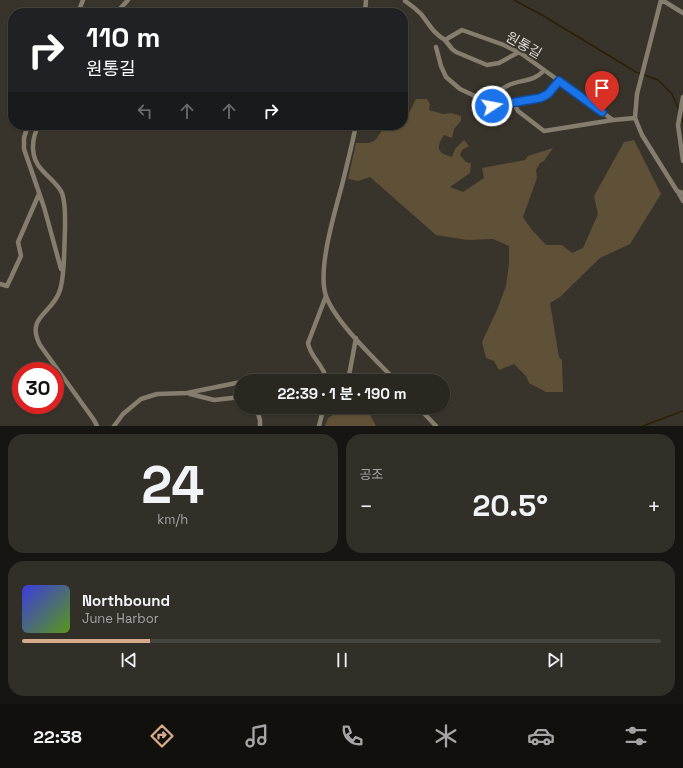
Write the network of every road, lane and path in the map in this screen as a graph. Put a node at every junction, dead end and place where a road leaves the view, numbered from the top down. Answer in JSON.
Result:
{"nodes":[{"id":1,"x":128,"y":0,"type":"edge"},
{"id":2,"x":661,"y":0,"type":"edge"},
{"id":3,"x":405,"y":1,"type":"dead end"},
{"id":4,"x":121,"y":8,"type":"edge"},
{"id":5,"x":683,"y":13,"type":"edge"},
{"id":6,"x":445,"y":40,"type":"junction"},
{"id":7,"x":436,"y":47,"type":"dead end"},
{"id":8,"x":519,"y":52,"type":"junction"},
{"id":9,"x":544,"y":70,"type":"junction"},
{"id":10,"x":559,"y":81,"type":"junction"},
{"id":11,"x":683,"y":97,"type":"edge"},
{"id":12,"x":513,"y":102,"type":"junction"},
{"id":13,"x":484,"y":103,"type":"junction"},
{"id":14,"x":635,"y":118,"type":"junction"},
{"id":15,"x":613,"y":120,"type":"junction"},
{"id":16,"x":26,"y":130,"type":"edge"},
{"id":17,"x":37,"y":130,"type":"edge"},
{"id":18,"x":355,"y":130,"type":"edge"},
{"id":19,"x":683,"y":161,"type":"edge"},
{"id":20,"x":677,"y":191,"type":"junction"},
{"id":21,"x":683,"y":193,"type":"edge"},
{"id":22,"x":39,"y":194,"type":"junction"},
{"id":23,"x":683,"y":201,"type":"edge"},
{"id":24,"x":63,"y":272,"type":"junction"},
{"id":25,"x":0,"y":284,"type":"edge"},
{"id":26,"x":326,"y":296,"type":"junction"},
{"id":27,"x":356,"y":338,"type":"junction"},
{"id":28,"x":325,"y":374,"type":"edge"},
{"id":29,"x":349,"y":374,"type":"edge"},
{"id":30,"x":389,"y":374,"type":"edge"},
{"id":31,"x":234,"y":383,"type":"edge"},
{"id":32,"x":187,"y":393,"type":"junction"},
{"id":33,"x":234,"y":398,"type":"edge"},
{"id":34,"x":258,"y":414,"type":"edge"},
{"id":35,"x":323,"y":414,"type":"edge"},
{"id":36,"x":425,"y":414,"type":"edge"},
{"id":37,"x":97,"y":426,"type":"edge"},
{"id":38,"x":114,"y":426,"type":"edge"},
{"id":39,"x":260,"y":426,"type":"edge"},
{"id":40,"x":319,"y":426,"type":"edge"},
{"id":41,"x":436,"y":426,"type":"edge"}],
"edges":[{"from":1,"to":4,"type":"street"},
{"from":2,"to":5,"type":"street"},
{"from":2,"to":14,"type":"street"},
{"from":3,"to":6,"type":"street"},
{"from":6,"to":8,"type":"street","name":"원통길"},
{"from":6,"to":8,"type":"street"},
{"from":7,"to":13,"type":"street"},
{"from":8,"to":9,"type":"street","name":"원통길"},
{"from":9,"to":10,"type":"street","name":"원통길"},
{"from":9,"to":13,"type":"street"},
{"from":10,"to":12,"type":"street"},
{"from":10,"to":15,"type":"street","name":"원통길"},
{"from":11,"to":19,"type":"street"},
{"from":12,"to":13,"type":"street"},
{"from":12,"to":15,"type":"street"},
{"from":14,"to":15,"type":"street"},
{"from":14,"to":20,"type":"street"},
{"from":16,"to":22,"type":"street"},
{"from":17,"to":24,"type":"street"},
{"from":18,"to":26,"type":"street"},
{"from":20,"to":21,"type":"street"},
{"from":20,"to":23,"type":"street"},
{"from":22,"to":24,"type":"street"},
{"from":22,"to":25,"type":"street"},
{"from":24,"to":37,"type":"street"},
{"from":26,"to":27,"type":"street"},
{"from":26,"to":28,"type":"street"},
{"from":27,"to":29,"type":"street"},
{"from":27,"to":30,"type":"street"},
{"from":31,"to":32,"type":"street"},
{"from":32,"to":33,"type":"street"},
{"from":32,"to":38,"type":"street"},
{"from":34,"to":39,"type":"street"},
{"from":35,"to":40,"type":"street"},
{"from":36,"to":41,"type":"street"}]}
